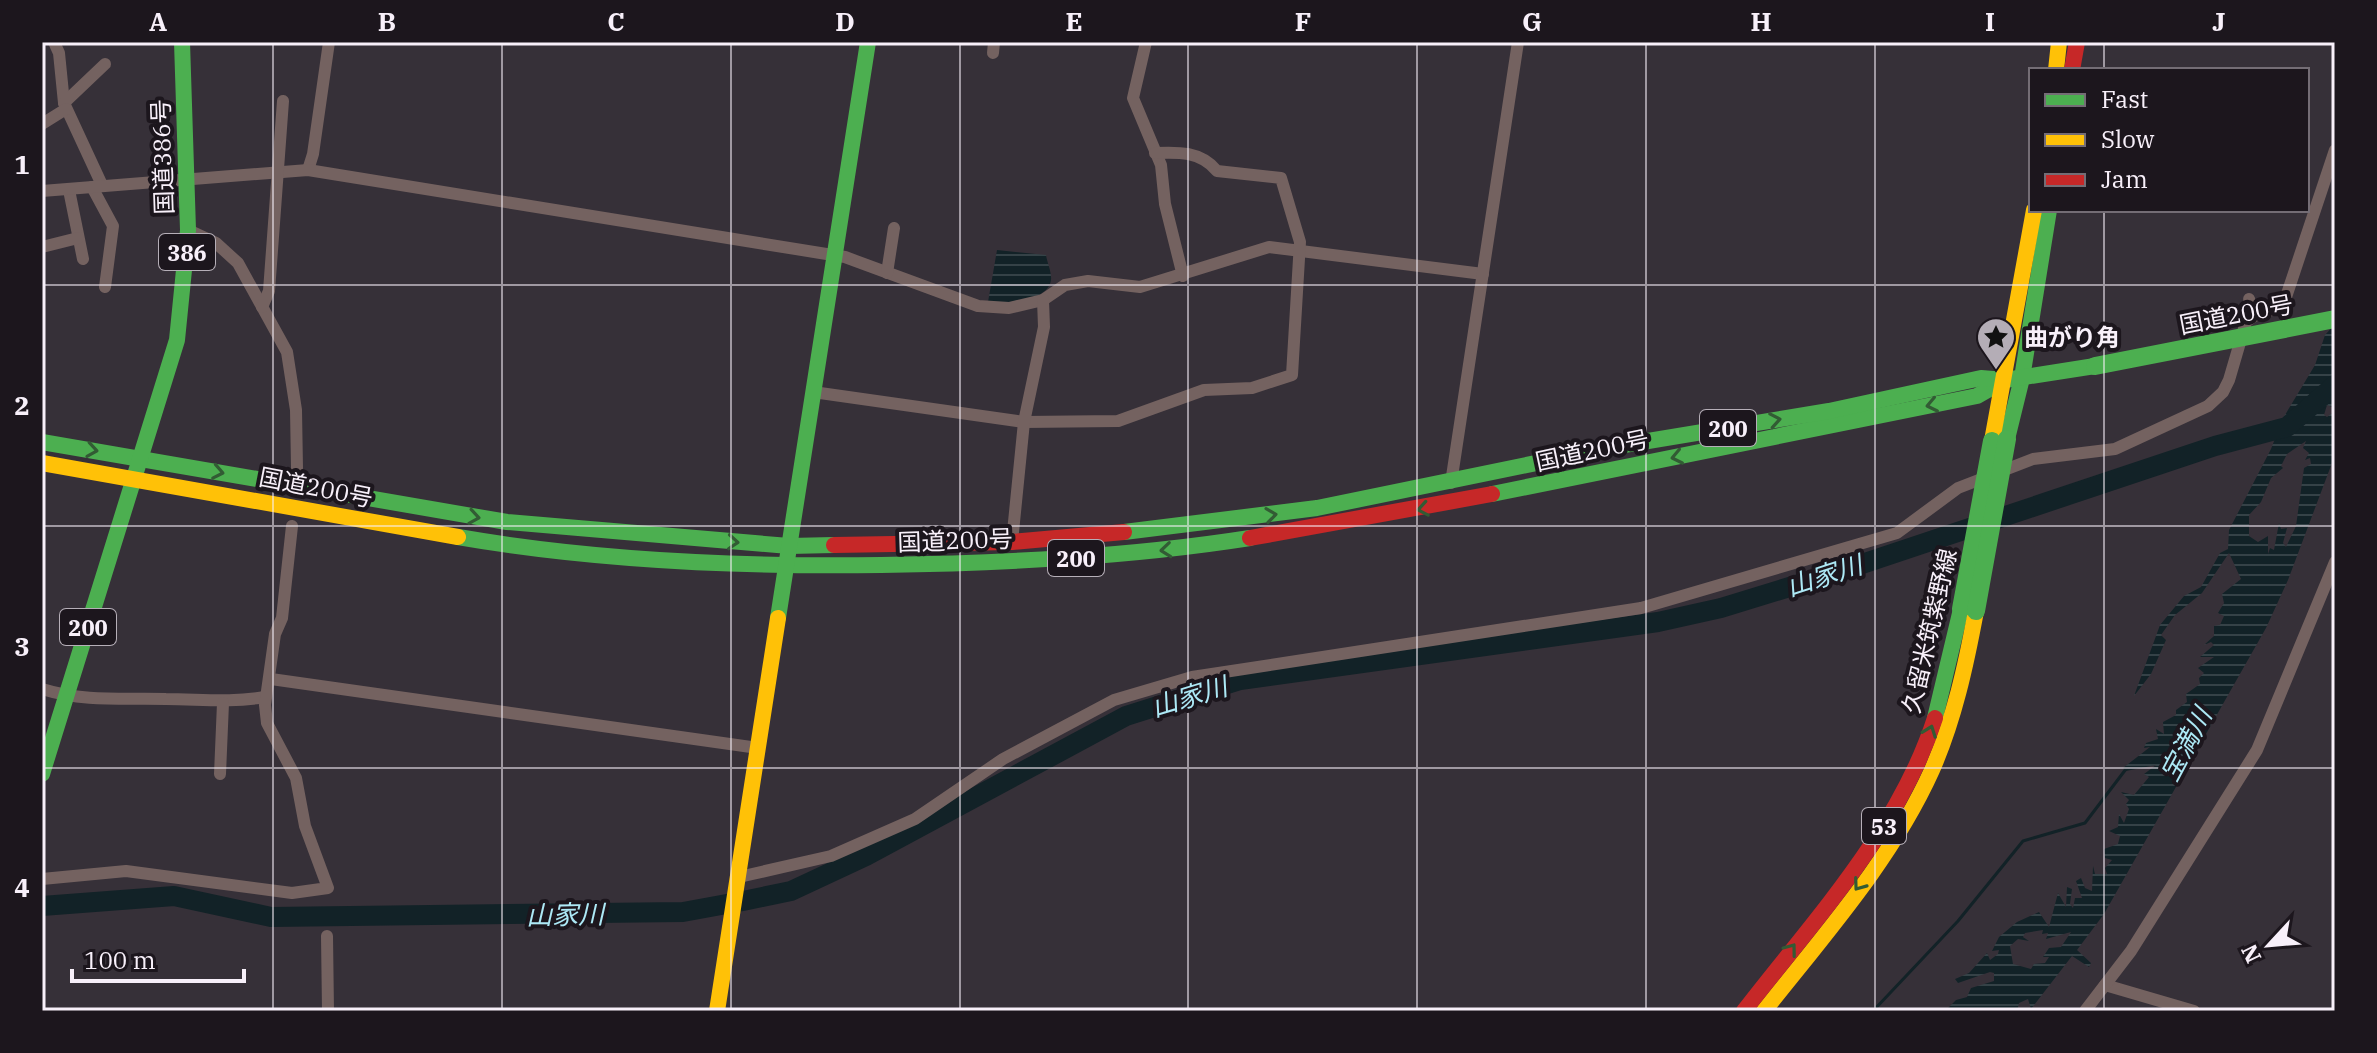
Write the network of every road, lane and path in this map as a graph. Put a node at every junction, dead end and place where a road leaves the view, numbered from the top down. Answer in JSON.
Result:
{"nodes":[{"id":1,"x":54,"y":42,"type":"edge"},
{"id":2,"x":182,"y":42,"type":"edge"},
{"id":3,"x":329,"y":42,"type":"edge"},
{"id":4,"x":868,"y":42,"type":"edge"},
{"id":5,"x":1146,"y":42,"type":"edge"},
{"id":6,"x":1518,"y":42,"type":"edge"},
{"id":7,"x":2059,"y":42,"type":"edge"},
{"id":8,"x":2077,"y":42,"type":"edge"},
{"id":9,"x":105,"y":64,"type":"dead end"},
{"id":10,"x":2056,"y":68,"type":"edge"},
{"id":11,"x":2072,"y":68,"type":"edge"},
{"id":12,"x":283,"y":101,"type":"dead end"},
{"id":13,"x":65,"y":106,"type":"junction"},
{"id":14,"x":42,"y":124,"type":"edge"},
{"id":15,"x":2335,"y":150,"type":"edge"},
{"id":16,"x":1155,"y":153,"type":"junction"},
{"id":17,"x":308,"y":170,"type":"junction"},
{"id":18,"x":276,"y":171,"type":"junction"},
{"id":19,"x":189,"y":179,"type":"junction"},
{"id":20,"x":97,"y":186,"type":"junction"},
{"id":21,"x":69,"y":190,"type":"junction"},
{"id":22,"x":42,"y":191,"type":"edge"},
{"id":23,"x":2034,"y":212,"type":"edge"},
{"id":24,"x":2049,"y":212,"type":"edge"},
{"id":25,"x":894,"y":228,"type":"dead end"},
{"id":26,"x":188,"y":230,"type":"junction"},
{"id":27,"x":78,"y":238,"type":"junction"},
{"id":28,"x":42,"y":247,"type":"edge"},
{"id":29,"x":1300,"y":250,"type":"junction"},
{"id":30,"x":835,"y":256,"type":"junction"},
{"id":31,"x":83,"y":259,"type":"dead end"},
{"id":32,"x":887,"y":273,"type":"junction"},
{"id":33,"x":1483,"y":274,"type":"junction"},
{"id":34,"x":1183,"y":276,"type":"junction"},
{"id":35,"x":105,"y":287,"type":"dead end"},
{"id":36,"x":2249,"y":299,"type":"dead end"},
{"id":37,"x":1043,"y":300,"type":"junction"},
{"id":38,"x":262,"y":307,"type":"junction"},
{"id":39,"x":2254,"y":316,"type":"junction"},
{"id":40,"x":2335,"y":319,"type":"edge"},
{"id":41,"x":2013,"y":379,"type":"junction"},
{"id":42,"x":813,"y":392,"type":"junction"},
{"id":43,"x":1024,"y":422,"type":"junction"},
{"id":44,"x":42,"y":442,"type":"edge"},
{"id":45,"x":142,"y":457,"type":"junction"},
{"id":46,"x":42,"y":463,"type":"edge"},
{"id":47,"x":297,"y":468,"type":"dead end"},
{"id":48,"x":134,"y":479,"type":"junction"},
{"id":49,"x":1451,"y":483,"type":"junction"},
{"id":50,"x":292,"y":526,"type":"dead end"},
{"id":51,"x":1012,"y":542,"type":"junction"},
{"id":52,"x":789,"y":546,"type":"junction"},
{"id":53,"x":2335,"y":562,"type":"edge"},
{"id":54,"x":785,"y":566,"type":"junction"},
{"id":55,"x":1969,"y":610,"type":"junction"},
{"id":56,"x":271,"y":679,"type":"junction"},
{"id":57,"x":42,"y":689,"type":"edge"},
{"id":58,"x":66,"y":696,"type":"junction"},
{"id":59,"x":265,"y":697,"type":"junction"},
{"id":60,"x":223,"y":703,"type":"junction"},
{"id":61,"x":758,"y":748,"type":"junction"},
{"id":62,"x":42,"y":774,"type":"edge"},
{"id":63,"x":220,"y":774,"type":"dead end"},
{"id":64,"x":739,"y":877,"type":"junction"},
{"id":65,"x":42,"y":879,"type":"edge"},
{"id":66,"x":327,"y":936,"type":"dead end"},
{"id":67,"x":2105,"y":985,"type":"junction"},
{"id":68,"x":2141,"y":996,"type":"junction"},
{"id":69,"x":328,"y":1011,"type":"edge"},
{"id":70,"x":717,"y":1011,"type":"edge"},
{"id":71,"x":1744,"y":1011,"type":"edge"},
{"id":72,"x":1764,"y":1011,"type":"edge"},
{"id":73,"x":2085,"y":1011,"type":"edge"},
{"id":74,"x":2141,"y":1011,"type":"edge"},
{"id":75,"x":2194,"y":1011,"type":"edge"}],
"edges":[{"from":1,"to":13,"type":"street"},
{"from":2,"to":19,"type":"main road","name":"国道386号","number":"386"},
{"from":3,"to":17,"type":"street"},
{"from":4,"to":30,"type":"main road"},
{"from":5,"to":16,"type":"street"},
{"from":6,"to":33,"type":"street"},
{"from":7,"to":10,"type":"main road"},
{"from":8,"to":11,"type":"main road"},
{"from":9,"to":13,"type":"street"},
{"from":12,"to":18,"type":"street"},
{"from":13,"to":14,"type":"street"},
{"from":13,"to":20,"type":"street"},
{"from":15,"to":39,"type":"street"},
{"from":16,"to":29,"type":"street"},
{"from":16,"to":34,"type":"street"},
{"from":17,"to":18,"type":"street"},
{"from":17,"to":30,"type":"street"},
{"from":18,"to":19,"type":"street"},
{"from":18,"to":38,"type":"street"},
{"from":19,"to":20,"type":"street"},
{"from":19,"to":26,"type":"main road","name":"国道386号","number":"386"},
{"from":20,"to":21,"type":"street"},
{"from":20,"to":35,"type":"street"},
{"from":21,"to":22,"type":"street"},
{"from":21,"to":27,"type":"street"},
{"from":23,"to":41,"type":"main road","name":"久留米筑紫野線","number":"53"},
{"from":24,"to":41,"type":"main road","name":"久留米筑紫野線","number":"53"},
{"from":25,"to":32,"type":"street"},
{"from":26,"to":38,"type":"street"},
{"from":26,"to":45,"type":"main road","name":"国道386号","number":"386"},
{"from":27,"to":28,"type":"street"},
{"from":27,"to":31,"type":"street"},
{"from":29,"to":33,"type":"street"},
{"from":29,"to":34,"type":"street"},
{"from":29,"to":43,"type":"street"},
{"from":30,"to":32,"type":"street"},
{"from":30,"to":42,"type":"main road"},
{"from":32,"to":37,"type":"street"},
{"from":33,"to":49,"type":"street"},
{"from":34,"to":37,"type":"street"},
{"from":36,"to":39,"type":"street"},
{"from":37,"to":43,"type":"street"},
{"from":38,"to":47,"type":"street"},
{"from":39,"to":64,"type":"street"},
{"from":40,"to":41,"type":"main road","name":"国道200号","number":"200","bridge":true},
{"from":49,"to":41,"type":"main road","name":"国道200号","number":"200","one_way":true},
{"from":41,"to":54,"type":"main road","name":"国道200号","number":"200","one_way":true},
{"from":41,"to":55,"type":"main road","name":"久留米筑紫野線","number":"53","bridge":true},
{"from":42,"to":43,"type":"street"},
{"from":42,"to":52,"type":"main road"},
{"from":43,"to":51,"type":"street"},
{"from":44,"to":45,"type":"main road","name":"国道200号","number":"200","one_way":true},
{"from":45,"to":48,"type":"main road","number":"200"},
{"from":45,"to":52,"type":"main road","name":"国道200号","number":"200","one_way":true},
{"from":46,"to":48,"type":"main road","number":"200"},
{"from":48,"to":54,"type":"main road","name":"国道200号","number":"200"},
{"from":48,"to":58,"type":"main road","number":"200"},
{"from":51,"to":49,"type":"main road","name":"国道200号","number":"200","one_way":true},
{"from":50,"to":56,"type":"street"},
{"from":51,"to":52,"type":"main road","name":"国道200号","number":"200"},
{"from":52,"to":54,"type":"main road"},
{"from":53,"to":67,"type":"street"},
{"from":54,"to":61,"type":"main road"},
{"from":71,"to":55,"type":"main road","name":"久留米筑紫野線","number":"53","one_way":true},
{"from":55,"to":72,"type":"main road","name":"久留米筑紫野線","number":"53","one_way":true},
{"from":56,"to":59,"type":"street"},
{"from":56,"to":61,"type":"street"},
{"from":57,"to":58,"type":"street"},
{"from":58,"to":60,"type":"street"},
{"from":58,"to":62,"type":"main road","number":"200"},
{"from":59,"to":60,"type":"street"},
{"from":59,"to":65,"type":"street"},
{"from":60,"to":63,"type":"street"},
{"from":61,"to":64,"type":"main road"},
{"from":64,"to":70,"type":"main road"},
{"from":66,"to":69,"type":"street"},
{"from":67,"to":68,"type":"street"},
{"from":67,"to":73,"type":"street"},
{"from":68,"to":74,"type":"street"},
{"from":68,"to":75,"type":"street"}]}
